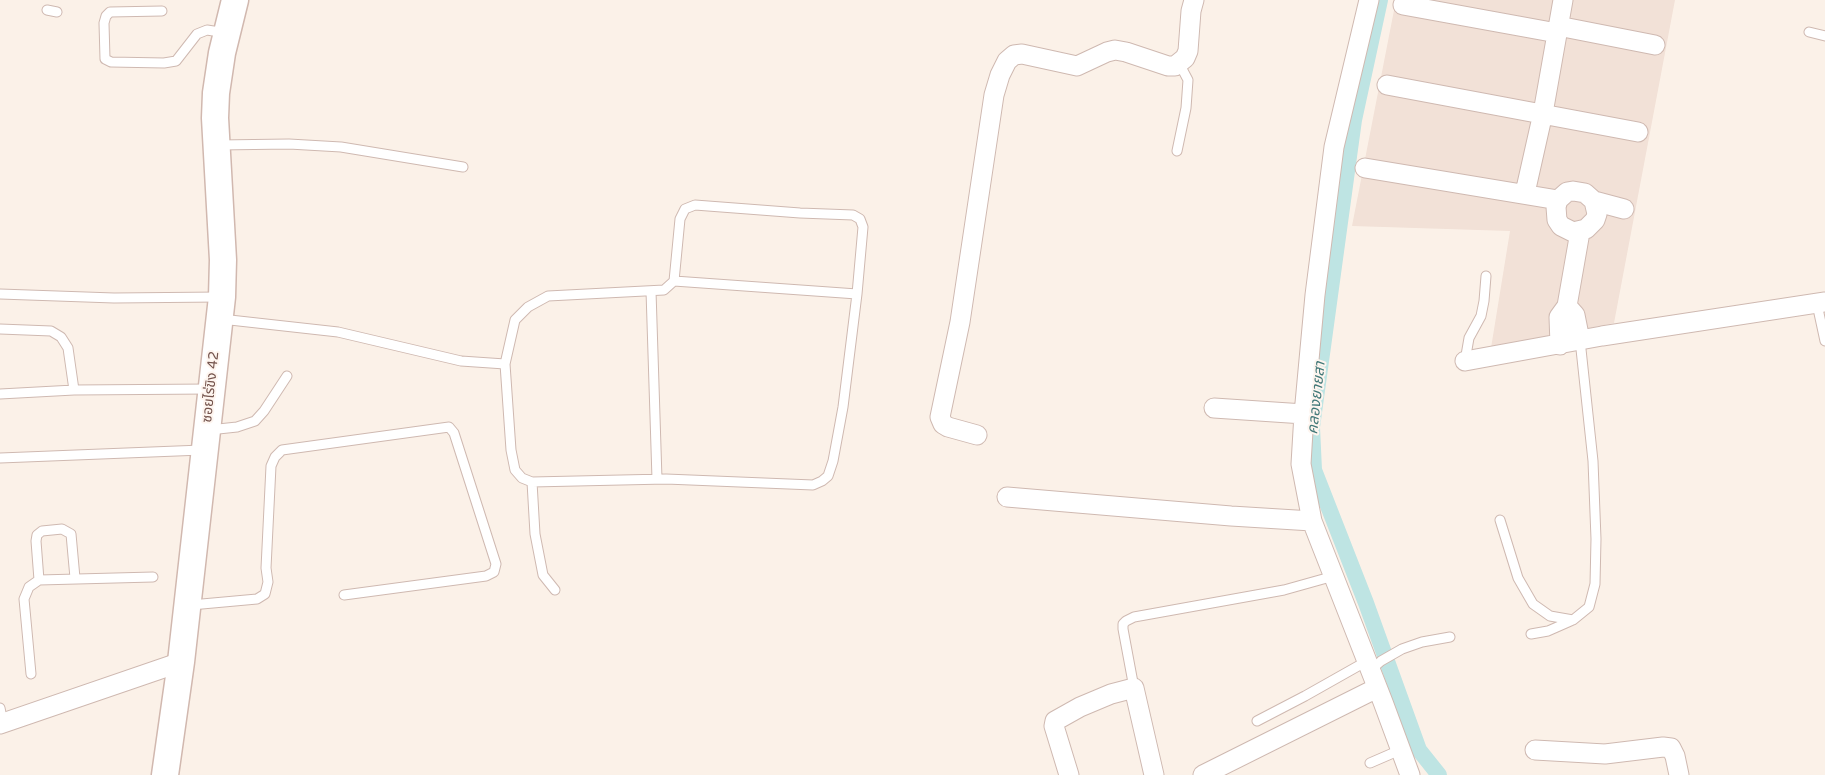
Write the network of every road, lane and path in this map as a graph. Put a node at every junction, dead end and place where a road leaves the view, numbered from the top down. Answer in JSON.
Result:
{"nodes":[{"id":1,"x":235,"y":0,"type":"edge"},
{"id":2,"x":1194,"y":0,"type":"edge"},
{"id":3,"x":1369,"y":0,"type":"edge"},
{"id":4,"x":1563,"y":0,"type":"edge"},
{"id":5,"x":1403,"y":5,"type":"dead end"},
{"id":6,"x":47,"y":10,"type":"dead end"},
{"id":7,"x":162,"y":11,"type":"dead end"},
{"id":8,"x":57,"y":12,"type":"dead end"},
{"id":9,"x":1558,"y":30,"type":"junction"},
{"id":10,"x":1809,"y":32,"type":"dead end"},
{"id":11,"x":227,"y":33,"type":"junction"},
{"id":12,"x":1825,"y":36,"type":"edge"},
{"id":13,"x":1655,"y":45,"type":"dead end"},
{"id":14,"x":1179,"y":63,"type":"junction"},
{"id":15,"x":1387,"y":85,"type":"dead end"},
{"id":16,"x":1543,"y":113,"type":"junction"},
{"id":17,"x":1638,"y":132,"type":"dead end"},
{"id":18,"x":217,"y":145,"type":"junction"},
{"id":19,"x":1177,"y":151,"type":"dead end"},
{"id":20,"x":463,"y":167,"type":"dead end"},
{"id":21,"x":1365,"y":168,"type":"dead end"},
{"id":22,"x":1524,"y":193,"type":"junction"},
{"id":23,"x":1558,"y":200,"type":"junction"},
{"id":24,"x":1594,"y":201,"type":"junction"},
{"id":25,"x":1624,"y":208,"type":"dead end"},
{"id":26,"x":1580,"y":232,"type":"junction"},
{"id":27,"x":1486,"y":276,"type":"dead end"},
{"id":28,"x":674,"y":281,"type":"junction"},
{"id":29,"x":651,"y":291,"type":"junction"},
{"id":30,"x":0,"y":294,"type":"edge"},
{"id":31,"x":857,"y":294,"type":"junction"},
{"id":32,"x":1821,"y":303,"type":"edge"},
{"id":33,"x":1567,"y":306,"type":"junction"},
{"id":34,"x":221,"y":308,"type":"junction"},
{"id":35,"x":0,"y":328,"type":"edge"},
{"id":36,"x":1580,"y":340,"type":"junction"},
{"id":37,"x":1825,"y":341,"type":"edge"},
{"id":38,"x":1560,"y":344,"type":"junction"},
{"id":39,"x":1465,"y":361,"type":"joint"},
{"id":40,"x":505,"y":364,"type":"junction"},
{"id":41,"x":287,"y":376,"type":"dead end"},
{"id":42,"x":212,"y":389,"type":"junction"},
{"id":43,"x":74,"y":390,"type":"junction"},
{"id":44,"x":0,"y":394,"type":"edge"},
{"id":45,"x":1214,"y":408,"type":"dead end"},
{"id":46,"x":1304,"y":414,"type":"junction"},
{"id":47,"x":978,"y":435,"type":"dead end"},
{"id":48,"x":206,"y":440,"type":"junction"},
{"id":49,"x":0,"y":458,"type":"edge"},
{"id":50,"x":657,"y":479,"type":"junction"},
{"id":51,"x":532,"y":482,"type":"junction"},
{"id":52,"x":1007,"y":496,"type":"dead end"},
{"id":53,"x":1500,"y":520,"type":"dead end"},
{"id":54,"x":1312,"y":521,"type":"junction"},
{"id":55,"x":1334,"y":576,"type":"junction"},
{"id":56,"x":153,"y":577,"type":"dead end"},
{"id":57,"x":74,"y":578,"type":"junction"},
{"id":58,"x":39,"y":580,"type":"junction"},
{"id":59,"x":555,"y":590,"type":"dead end"},
{"id":60,"x":344,"y":595,"type":"dead end"},
{"id":61,"x":188,"y":605,"type":"junction"},
{"id":62,"x":1573,"y":620,"type":"junction"},
{"id":63,"x":1531,"y":634,"type":"dead end"},
{"id":64,"x":1450,"y":637,"type":"dead end"},
{"id":65,"x":182,"y":662,"type":"junction"},
{"id":66,"x":1373,"y":664,"type":"junction"},
{"id":67,"x":31,"y":674,"type":"dead end"},
{"id":68,"x":1134,"y":688,"type":"junction"},
{"id":69,"x":1377,"y":688,"type":"junction"},
{"id":70,"x":1,"y":718,"type":"edge"},
{"id":71,"x":1257,"y":721,"type":"dead end"},
{"id":72,"x":1400,"y":750,"type":"junction"},
{"id":73,"x":1535,"y":750,"type":"dead end"},
{"id":74,"x":1370,"y":764,"type":"dead end"},
{"id":75,"x":165,"y":775,"type":"edge"},
{"id":76,"x":1069,"y":775,"type":"edge"},
{"id":77,"x":1154,"y":775,"type":"edge"},
{"id":78,"x":1204,"y":775,"type":"edge"},
{"id":79,"x":1410,"y":775,"type":"edge"},
{"id":80,"x":1678,"y":775,"type":"edge"}],
"edges":[{"from":1,"to":11,"type":"street","name":"ซอยไร่ขิง 42"},
{"from":2,"to":14,"type":"street"},
{"from":3,"to":46,"type":"street"},
{"from":4,"to":9,"type":"street"},
{"from":5,"to":9,"type":"street"},
{"from":6,"to":8,"type":"lane"},
{"from":7,"to":11,"type":"lane"},
{"from":9,"to":13,"type":"street"},
{"from":9,"to":16,"type":"street"},
{"from":10,"to":12,"type":"lane"},
{"from":11,"to":18,"type":"street","name":"ซอยไร่ขิง 42"},
{"from":14,"to":19,"type":"lane"},
{"from":14,"to":47,"type":"street"},
{"from":15,"to":16,"type":"street"},
{"from":16,"to":17,"type":"street"},
{"from":16,"to":22,"type":"street"},
{"from":18,"to":20,"type":"lane"},
{"from":18,"to":34,"type":"street","name":"ซอยไร่ขิง 42"},
{"from":21,"to":22,"type":"street"},
{"from":22,"to":23,"type":"street"},
{"from":23,"to":24,"type":"street"},
{"from":23,"to":26,"type":"street"},
{"from":24,"to":25,"type":"street"},
{"from":24,"to":26,"type":"street"},
{"from":26,"to":33,"type":"street"},
{"from":27,"to":39,"type":"lane"},
{"from":28,"to":29,"type":"lane"},
{"from":28,"to":31,"type":"lane"},
{"from":28,"to":31,"type":"lane"},
{"from":29,"to":40,"type":"lane"},
{"from":29,"to":50,"type":"lane"},
{"from":30,"to":34,"type":"lane"},
{"from":31,"to":50,"type":"lane"},
{"from":32,"to":36,"type":"street"},
{"from":32,"to":37,"type":"lane"},
{"from":33,"to":36,"type":"street"},
{"from":33,"to":38,"type":"street"},
{"from":34,"to":40,"type":"lane"},
{"from":34,"to":42,"type":"street","name":"ซอยไร่ขิง 42"},
{"from":35,"to":43,"type":"lane"},
{"from":36,"to":38,"type":"street"},
{"from":36,"to":62,"type":"lane"},
{"from":38,"to":39,"type":"street"},
{"from":40,"to":51,"type":"lane"},
{"from":41,"to":48,"type":"lane"},
{"from":42,"to":43,"type":"lane"},
{"from":42,"to":48,"type":"street","name":"ซอยไร่ขิง 42"},
{"from":43,"to":44,"type":"lane"},
{"from":45,"to":46,"type":"street"},
{"from":46,"to":54,"type":"street"},
{"from":48,"to":49,"type":"lane"},
{"from":48,"to":61,"type":"street","name":"ซอยไร่ขิง 42"},
{"from":50,"to":51,"type":"lane"},
{"from":51,"to":59,"type":"lane"},
{"from":52,"to":54,"type":"street"},
{"from":53,"to":62,"type":"lane"},
{"from":54,"to":55,"type":"street"},
{"from":55,"to":66,"type":"street"},
{"from":55,"to":68,"type":"lane"},
{"from":56,"to":57,"type":"lane"},
{"from":57,"to":58,"type":"lane"},
{"from":57,"to":58,"type":"lane"},
{"from":58,"to":67,"type":"lane"},
{"from":60,"to":61,"type":"lane"},
{"from":61,"to":65,"type":"street","name":"ซอยไร่ขิง 42"},
{"from":62,"to":63,"type":"lane"},
{"from":64,"to":66,"type":"lane"},
{"from":65,"to":70,"type":"street"},
{"from":65,"to":75,"type":"street","name":"ซอยไร่ขิง 42"},
{"from":66,"to":69,"type":"street"},
{"from":66,"to":71,"type":"lane"},
{"from":68,"to":76,"type":"street"},
{"from":68,"to":77,"type":"street"},
{"from":69,"to":72,"type":"street"},
{"from":69,"to":78,"type":"street"},
{"from":72,"to":74,"type":"lane"},
{"from":72,"to":79,"type":"street"},
{"from":73,"to":80,"type":"street"}]}
